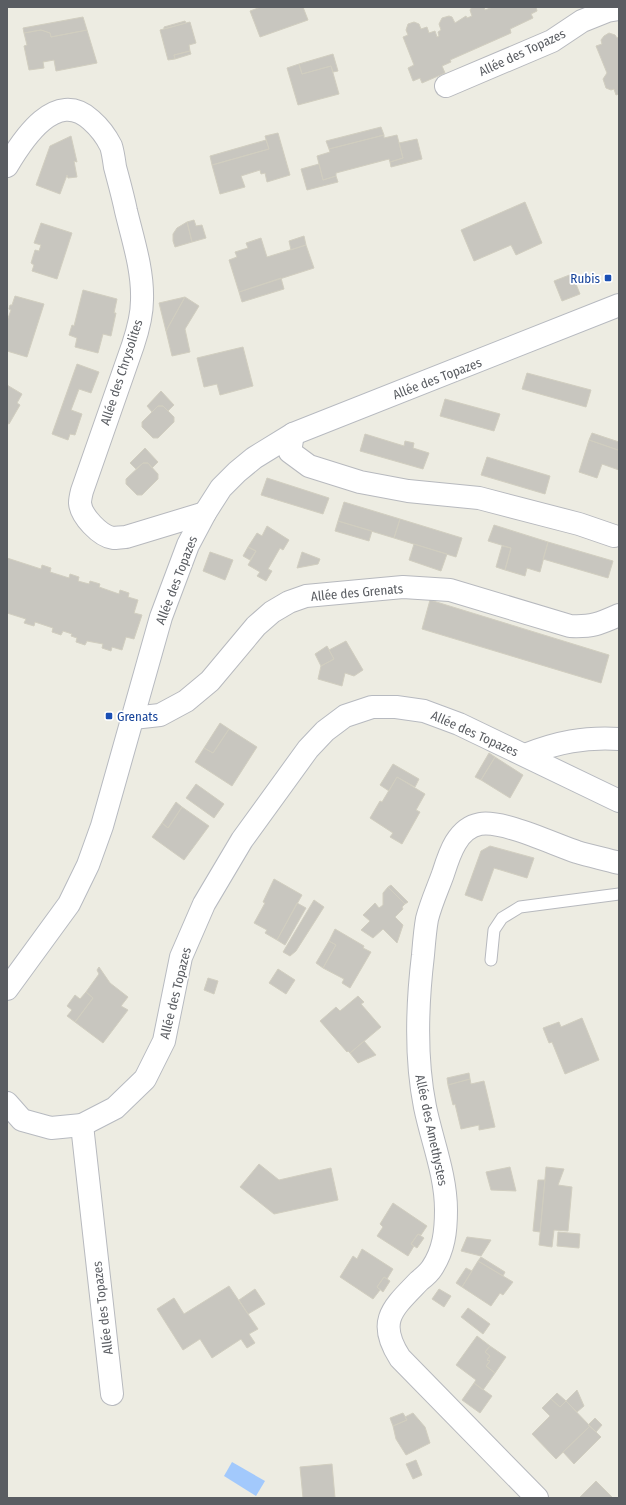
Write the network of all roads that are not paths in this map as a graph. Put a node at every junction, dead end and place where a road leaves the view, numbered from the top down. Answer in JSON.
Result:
{"nodes":[{"id":1,"x":619,"y":9,"type":"edge"},
{"id":2,"x":446,"y":86,"type":"dead end"},
{"id":3,"x":7,"y":166,"type":"edge"},
{"id":4,"x":619,"y":305,"type":"edge"},
{"id":5,"x":293,"y":434,"type":"junction"},
{"id":6,"x":205,"y":513,"type":"junction"},
{"id":7,"x":614,"y":536,"type":"dead end"},
{"id":8,"x":619,"y":615,"type":"edge"},
{"id":9,"x":133,"y":718,"type":"junction"},
{"id":10,"x":619,"y":739,"type":"edge"},
{"id":11,"x":526,"y":755,"type":"junction"},
{"id":12,"x":619,"y":801,"type":"edge"},
{"id":13,"x":619,"y":862,"type":"edge"},
{"id":14,"x":619,"y":894,"type":"edge"},
{"id":15,"x":491,"y":960,"type":"dead end"},
{"id":16,"x":7,"y":989,"type":"edge"},
{"id":17,"x":7,"y":1103,"type":"edge"},
{"id":18,"x":82,"y":1125,"type":"junction"},
{"id":19,"x":112,"y":1394,"type":"dead end"},
{"id":20,"x":537,"y":1498,"type":"edge"}],
"edges":[{"from":1,"to":2,"type":"street","name":"Allée des Topazes"},
{"from":3,"to":6,"type":"street","name":"Allée des Chrysolites"},
{"from":4,"to":5,"type":"street","name":"Allée des Topazes"},
{"from":5,"to":6,"type":"street","name":"Allée des Topazes"},
{"from":5,"to":7,"type":"street"},
{"from":6,"to":9,"type":"street","name":"Allée des Topazes"},
{"from":8,"to":9,"type":"street","name":"Allée des Grenats"},
{"from":9,"to":16,"type":"street","name":"Allée des Topazes"},
{"from":10,"to":11,"type":"street"},
{"from":11,"to":12,"type":"street","name":"Allée des Topazes"},
{"from":11,"to":18,"type":"street","name":"Allée des Topazes"},
{"from":13,"to":20,"type":"street","name":"Allée des Amethystes"},
{"from":14,"to":15,"type":"lane"},
{"from":17,"to":18,"type":"street","name":"Allée des Topazes"},
{"from":18,"to":19,"type":"street","name":"Allée des Topazes"}]}
